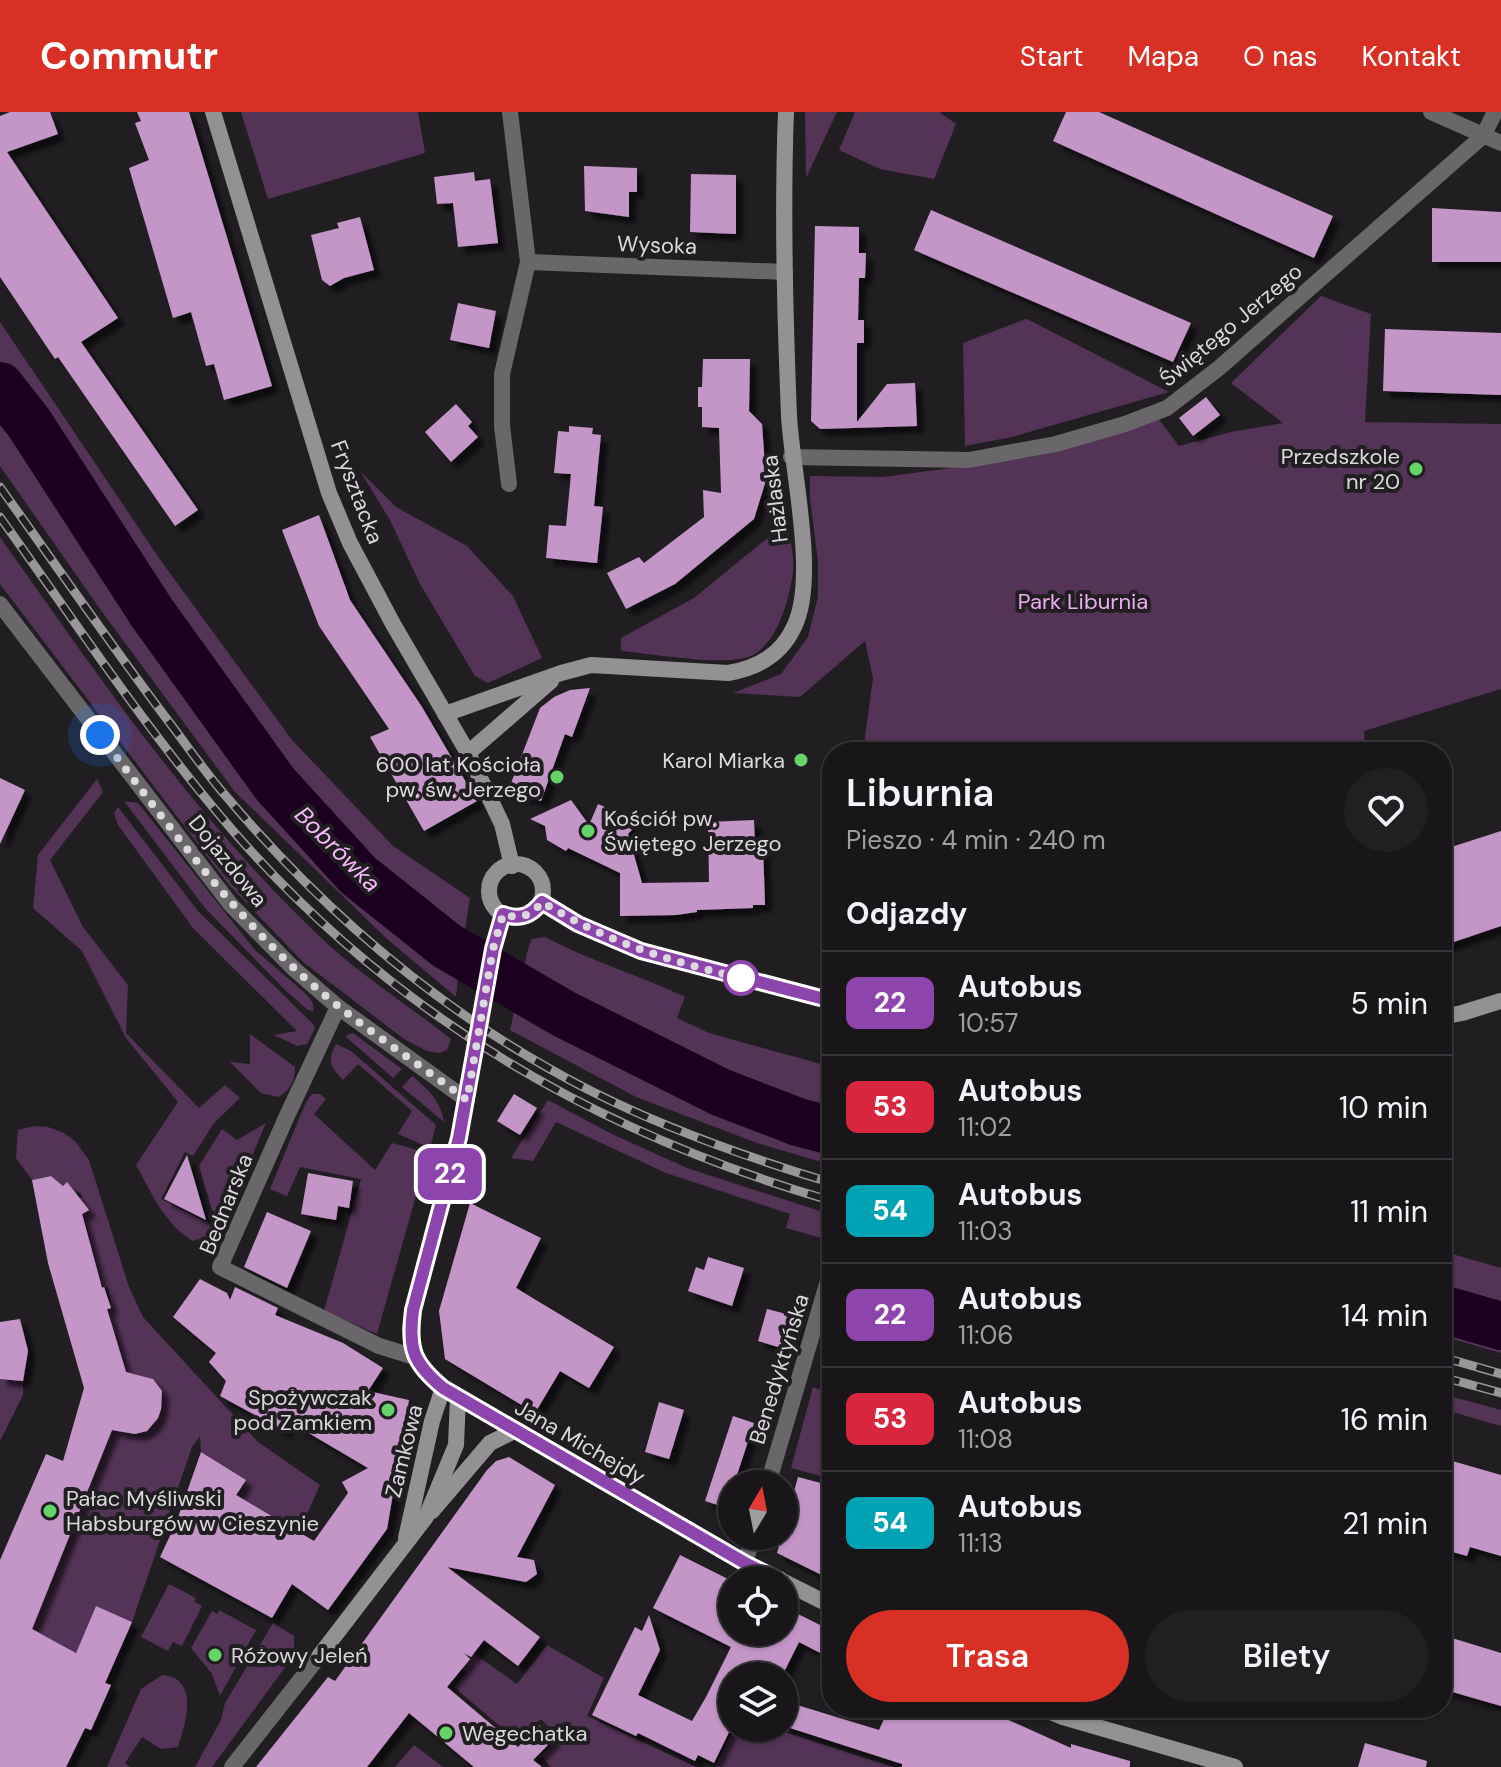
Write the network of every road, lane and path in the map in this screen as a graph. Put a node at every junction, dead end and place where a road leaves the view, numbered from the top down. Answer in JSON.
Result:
{"nodes":[{"id":1,"x":213,"y":112,"type":"edge"},
{"id":2,"x":510,"y":112,"type":"edge"},
{"id":3,"x":786,"y":112,"type":"edge"},
{"id":4,"x":1431,"y":112,"type":"edge"},
{"id":5,"x":1495,"y":112,"type":"edge"},
{"id":6,"x":1483,"y":136,"type":"junction"},
{"id":7,"x":1501,"y":143,"type":"edge"},
{"id":8,"x":528,"y":262,"type":"junction"},
{"id":9,"x":785,"y":272,"type":"junction"},
{"id":10,"x":791,"y":457,"type":"junction"},
{"id":11,"x":509,"y":484,"type":"dead end"},
{"id":12,"x":0,"y":604,"type":"edge"},
{"id":13,"x":561,"y":673,"type":"junction"},
{"id":14,"x":445,"y":714,"type":"junction"},
{"id":15,"x":468,"y":753,"type":"junction"},
{"id":16,"x":512,"y":866,"type":"junction"},
{"id":17,"x":542,"y":902,"type":"junction"},
{"id":18,"x":503,"y":914,"type":"junction"},
{"id":19,"x":822,"y":998,"type":"edge"},
{"id":20,"x":1501,"y":1001,"type":"edge"},
{"id":21,"x":338,"y":1007,"type":"junction"},
{"id":22,"x":1452,"y":1015,"type":"edge"},
{"id":23,"x":467,"y":1100,"type":"junction"},
{"id":24,"x":822,"y":1301,"type":"edge"},
{"id":25,"x":415,"y":1357,"type":"junction"},
{"id":26,"x":451,"y":1393,"type":"junction"},
{"id":27,"x":516,"y":1430,"type":"junction"},
{"id":28,"x":772,"y":1470,"type":"edge"},
{"id":29,"x":426,"y":1517,"type":"junction"},
{"id":30,"x":405,"y":1542,"type":"junction"},
{"id":31,"x":749,"y":1550,"type":"edge"},
{"id":32,"x":745,"y":1563,"type":"junction"},
{"id":33,"x":751,"y":1566,"type":"edge"},
{"id":34,"x":798,"y":1589,"type":"edge"},
{"id":35,"x":822,"y":1601,"type":"edge"},
{"id":36,"x":1066,"y":1718,"type":"edge"},
{"id":37,"x":232,"y":1767,"type":"edge"},
{"id":38,"x":1235,"y":1767,"type":"edge"}],
"edges":[{"from":1,"to":14,"type":"street","name":"Frysztacka"},
{"from":2,"to":8,"type":"street"},
{"from":3,"to":9,"type":"street","name":"Hażlaska"},
{"from":4,"to":6,"type":"street"},
{"from":5,"to":6,"type":"street","name":"Świętego Jerzego"},
{"from":6,"to":7,"type":"street"},
{"from":6,"to":10,"type":"street","name":"Świętego Jerzego"},
{"from":8,"to":9,"type":"street","name":"Wysoka"},
{"from":8,"to":11,"type":"street"},
{"from":9,"to":10,"type":"street","name":"Hażlaska"},
{"from":10,"to":13,"type":"street","name":"Hażlaska"},
{"from":12,"to":21,"type":"street","name":"Dojazdowa"},
{"from":13,"to":14,"type":"street","name":"Hażlaska"},
{"from":13,"to":15,"type":"street","name":"Hażlaska"},
{"from":14,"to":15,"type":"street","name":"Frysztacka"},
{"from":15,"to":16,"type":"street","name":"Frysztacka"},
{"from":16,"to":17,"type":"street"},
{"from":16,"to":18,"type":"street"},
{"from":17,"to":18,"type":"street"},
{"from":17,"to":19,"type":"street"},
{"from":18,"to":23,"type":"street"},
{"from":20,"to":22,"type":"street"},
{"from":21,"to":23,"type":"street","name":"Dojazdowa"},
{"from":21,"to":25,"type":"street","name":"Bednarska"},
{"from":23,"to":25,"type":"street"},
{"from":24,"to":28,"type":"street","name":"Benedyktyńska"},
{"from":25,"to":26,"type":"street","name":"Zamkowa"},
{"from":26,"to":27,"type":"street","name":"Jana Michejdy"},
{"from":26,"to":29,"type":"street","name":"Zamkowa"},
{"from":26,"to":30,"type":"street","name":"Zamkowa"},
{"from":27,"to":29,"type":"street","name":"Zamkowa"},
{"from":27,"to":32,"type":"street","name":"Jana Michejdy"},
{"from":29,"to":30,"type":"street","name":"Zamkowa"},
{"from":30,"to":37,"type":"street","name":"Zamkowa"},
{"from":31,"to":32,"type":"street"},
{"from":32,"to":33,"type":"street","name":"Jana Michejdy"},
{"from":34,"to":35,"type":"street","name":"Jana Michejdy"},
{"from":36,"to":38,"type":"street"}]}
